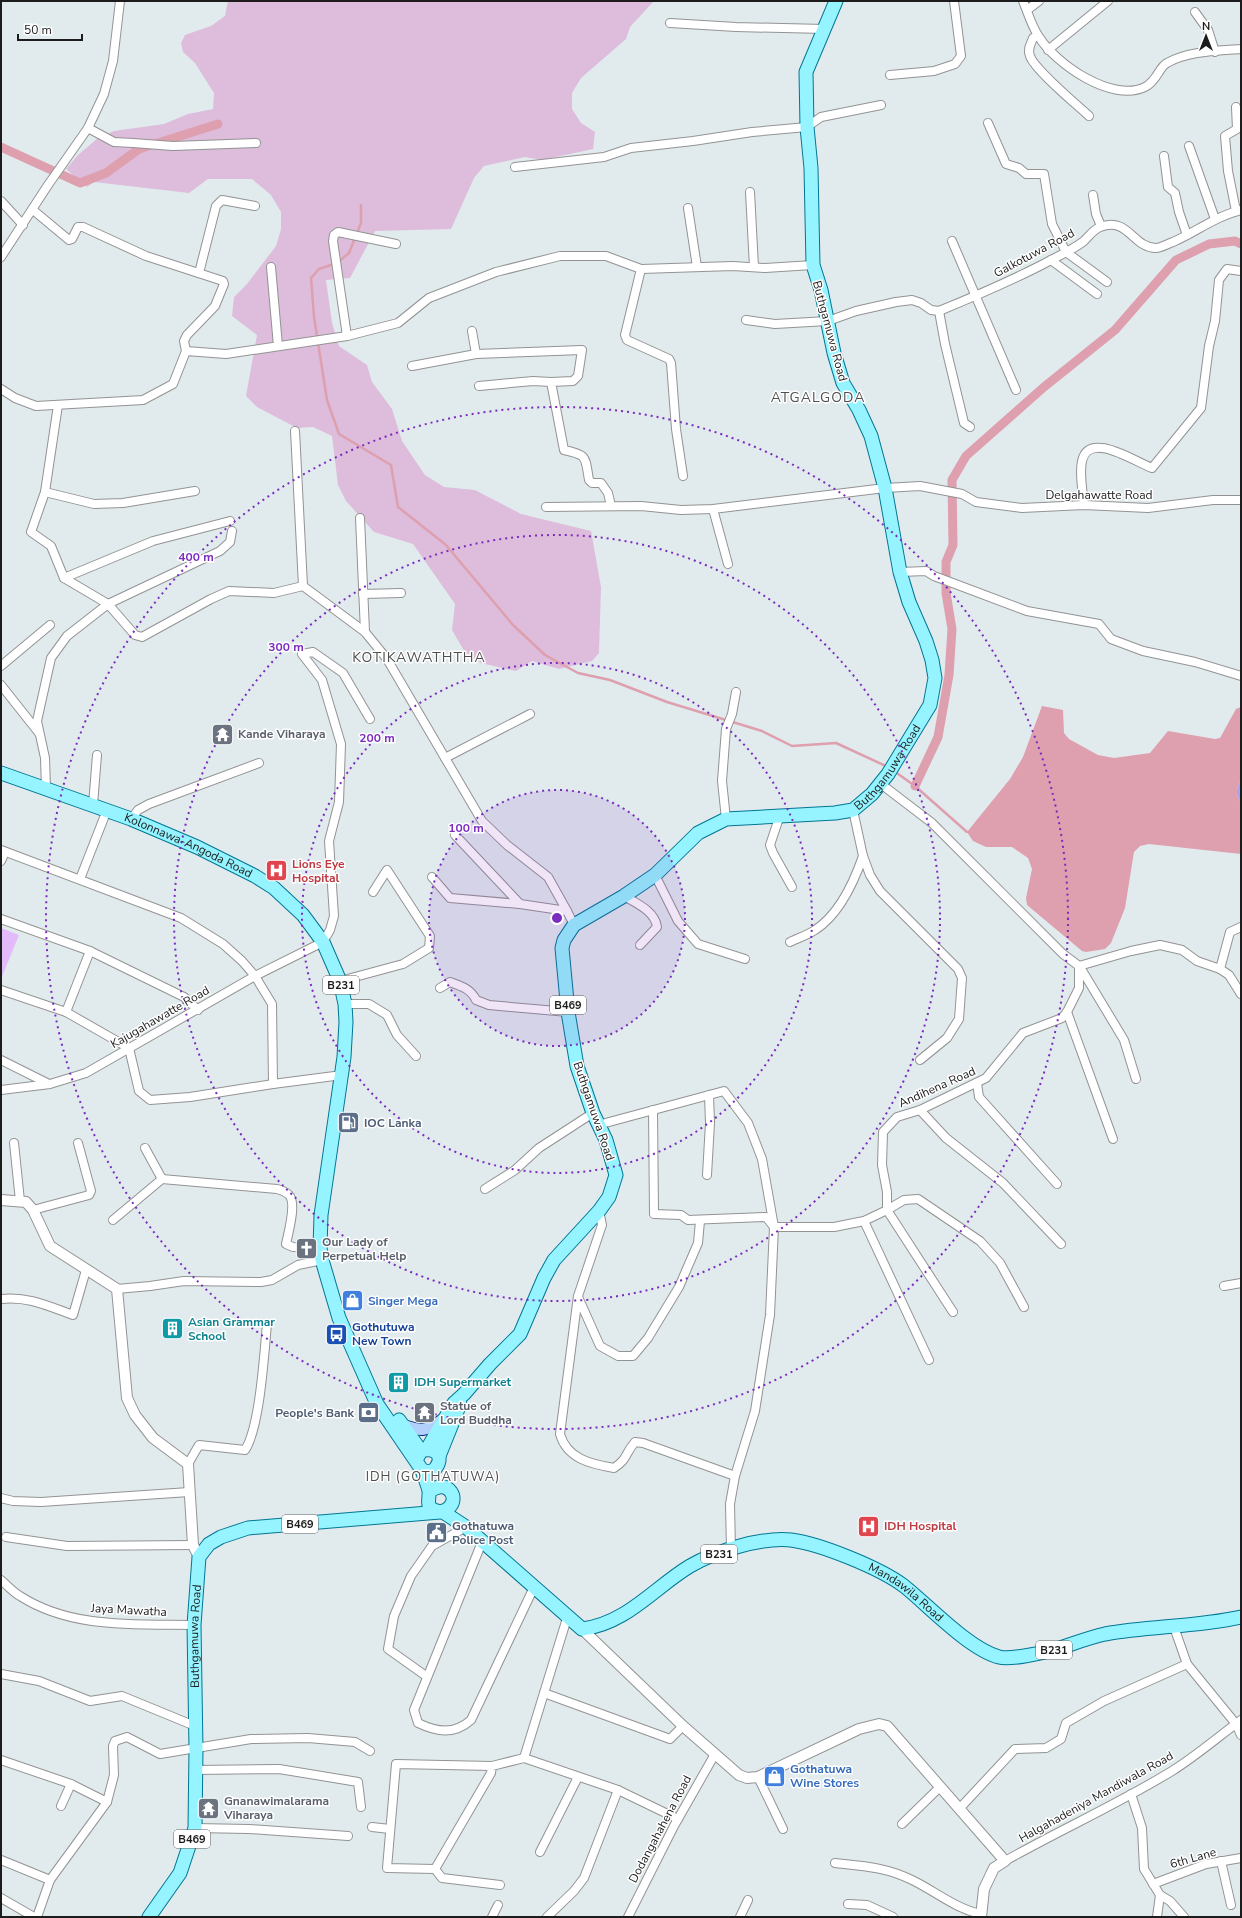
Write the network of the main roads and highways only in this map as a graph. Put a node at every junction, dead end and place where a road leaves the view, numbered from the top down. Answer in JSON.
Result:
{"nodes":[{"id":1,"x":836,"y":1,"type":"edge"},
{"id":2,"x":1,"y":773,"type":"edge"},
{"id":3,"x":372,"y":1389,"type":"junction"},
{"id":4,"x":464,"y":1394,"type":"junction"},
{"id":5,"x":442,"y":1420,"type":"junction"},
{"id":6,"x":403,"y":1425,"type":"junction"},
{"id":7,"x":422,"y":1457,"type":"junction"},
{"id":8,"x":439,"y":1461,"type":"junction"},
{"id":9,"x":450,"y":1493,"type":"junction"},
{"id":10,"x":428,"y":1495,"type":"junction"},
{"id":11,"x":442,"y":1512,"type":"junction"},
{"id":12,"x":402,"y":1515,"type":"junction"},
{"id":13,"x":466,"y":1527,"type":"junction"},
{"id":14,"x":1241,"y":1617,"type":"edge"},
{"id":15,"x":149,"y":1917,"type":"edge"}],
"edges":[{"from":1,"to":4,"type":"main road","name":"Buthgamuwa Road","number":"B469"},
{"from":2,"to":3,"type":"main road","name":"Kolonnawa-Angoda Road","number":"B231"},
{"from":3,"to":6,"type":"main road","name":"Kolonnawa-Angoda Road","number":"B231"},
{"from":3,"to":7,"type":"main road","name":"Kolonnawa-Angoda Road","number":"B231"},
{"from":4,"to":5,"type":"main road","name":"Buthgamuwa Road","number":"B469"},
{"from":4,"to":8,"type":"main road","name":"Buthgamuwa Road","number":"B469"},
{"from":5,"to":6,"type":"main road"},
{"from":5,"to":7,"type":"main road","name":"Buthgamuwa Road","number":"B469"},
{"from":6,"to":7,"type":"main road","name":"Kolonnawa-Angoda Road","number":"B231"},
{"from":7,"to":8,"type":"main road"},
{"from":7,"to":8,"type":"main road"},
{"from":7,"to":10,"type":"main road","number":"B231"},
{"from":8,"to":9,"type":"main road"},
{"from":9,"to":10,"type":"main road"},
{"from":9,"to":11,"type":"main road"},
{"from":9,"to":13,"type":"main road"},
{"from":10,"to":11,"type":"main road"},
{"from":10,"to":12,"type":"main road"},
{"from":11,"to":12,"type":"main road","number":"B469"},
{"from":11,"to":13,"type":"main road"},
{"from":12,"to":15,"type":"main road","name":"Buthgamuwa Road","number":"B469"},
{"from":13,"to":14,"type":"main road","name":"Mandawila Road","number":"B231"}]}
